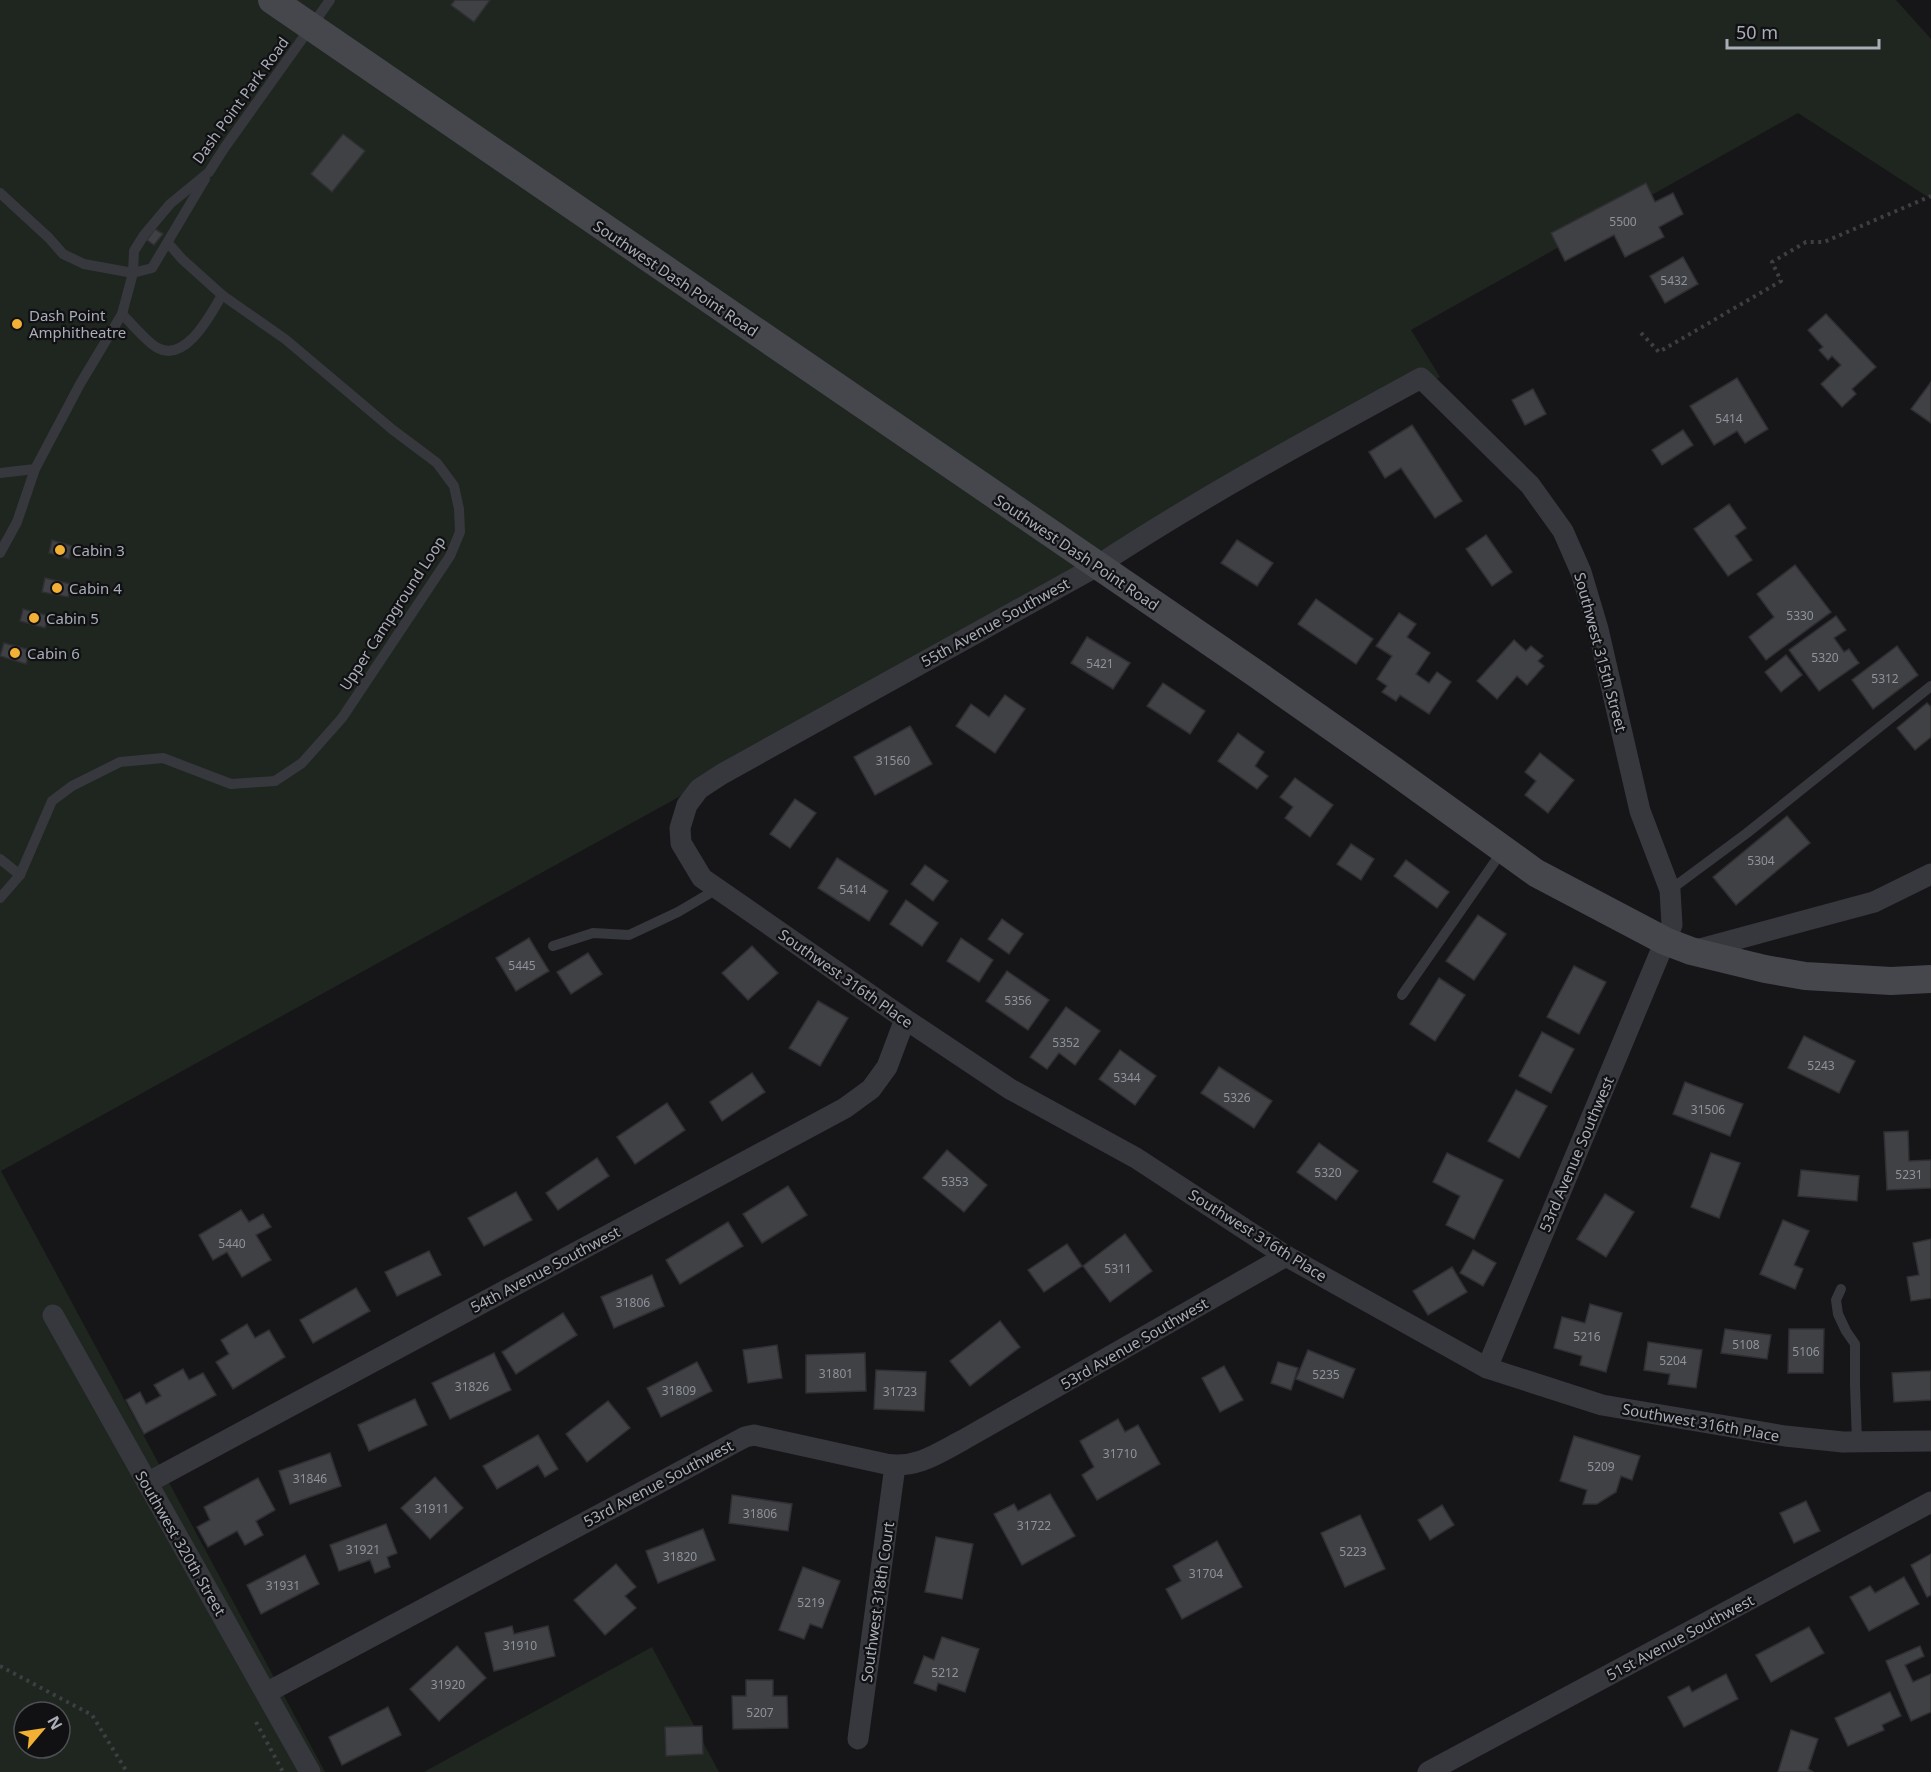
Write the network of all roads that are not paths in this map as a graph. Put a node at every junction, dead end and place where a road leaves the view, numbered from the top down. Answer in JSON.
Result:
{"nodes":[{"id":1,"x":272,"y":0,"type":"edge"},
{"id":2,"x":330,"y":0,"type":"edge"},
{"id":3,"x":311,"y":27,"type":"junction"},
{"id":4,"x":209,"y":172,"type":"junction"},
{"id":5,"x":0,"y":194,"type":"edge"},
{"id":6,"x":168,"y":243,"type":"junction"},
{"id":7,"x":133,"y":273,"type":"junction"},
{"id":8,"x":222,"y":295,"type":"junction"},
{"id":9,"x":122,"y":314,"type":"junction"},
{"id":10,"x":1421,"y":378,"type":"joint"},
{"id":11,"x":35,"y":469,"type":"junction"},
{"id":12,"x":0,"y":473,"type":"edge"},
{"id":13,"x":0,"y":553,"type":"edge"},
{"id":14,"x":1097,"y":566,"type":"junction"},
{"id":15,"x":1931,"y":686,"type":"edge"},
{"id":16,"x":680,"y":828,"type":"joint"},
{"id":17,"x":1503,"y":850,"type":"junction"},
{"id":18,"x":0,"y":859,"type":"edge"},
{"id":19,"x":1931,"y":874,"type":"edge"},
{"id":20,"x":20,"y":875,"type":"junction"},
{"id":21,"x":717,"y":889,"type":"junction"},
{"id":22,"x":1671,"y":890,"type":"junction"},
{"id":23,"x":0,"y":898,"type":"edge"},
{"id":24,"x":553,"y":946,"type":"dead end"},
{"id":25,"x":1678,"y":946,"type":"junction"},
{"id":26,"x":1931,"y":979,"type":"edge"},
{"id":27,"x":1402,"y":995,"type":"dead end"},
{"id":28,"x":905,"y":1019,"type":"junction"},
{"id":29,"x":1286,"y":1256,"type":"junction"},
{"id":30,"x":1841,"y":1289,"type":"dead end"},
{"id":31,"x":53,"y":1315,"type":"dead end"},
{"id":32,"x":1487,"y":1368,"type":"junction"},
{"id":33,"x":1931,"y":1440,"type":"edge"},
{"id":34,"x":1857,"y":1442,"type":"junction"},
{"id":35,"x":896,"y":1466,"type":"junction"},
{"id":36,"x":147,"y":1483,"type":"junction"},
{"id":37,"x":1931,"y":1502,"type":"edge"},
{"id":38,"x":266,"y":1693,"type":"junction"},
{"id":39,"x":858,"y":1739,"type":"dead end"},
{"id":40,"x":310,"y":1772,"type":"edge"},
{"id":41,"x":1428,"y":1772,"type":"edge"}],
"edges":[{"from":1,"to":3,"type":"main road","name":"Southwest Dash Point Road"},
{"from":2,"to":3,"type":"lane","name":"Dash Point Park Road"},
{"from":3,"to":4,"type":"lane","name":"Dash Point Park Road"},
{"from":3,"to":14,"type":"main road","name":"Southwest Dash Point Road"},
{"from":4,"to":6,"type":"lane"},
{"from":4,"to":7,"type":"lane","name":"Dash Point Park Road"},
{"from":5,"to":7,"type":"lane"},
{"from":6,"to":7,"type":"lane"},
{"from":6,"to":8,"type":"lane","name":"Upper Campground Loop"},
{"from":7,"to":9,"type":"lane"},
{"from":8,"to":9,"type":"lane"},
{"from":8,"to":20,"type":"lane","name":"Upper Campground Loop"},
{"from":9,"to":11,"type":"lane"},
{"from":10,"to":14,"type":"street","name":"55th Avenue Southwest"},
{"from":10,"to":22,"type":"street","name":"Southwest 315th Street"},
{"from":11,"to":12,"type":"lane"},
{"from":11,"to":13,"type":"lane"},
{"from":14,"to":16,"type":"street","name":"55th Avenue Southwest"},
{"from":14,"to":17,"type":"main road","name":"Southwest Dash Point Road"},
{"from":15,"to":22,"type":"lane"},
{"from":16,"to":21,"type":"street","name":"Southwest 316th Place"},
{"from":17,"to":25,"type":"main road","name":"Southwest Dash Point Road"},
{"from":17,"to":27,"type":"lane"},
{"from":18,"to":20,"type":"lane"},
{"from":19,"to":25,"type":"street"},
{"from":20,"to":23,"type":"lane","name":"Upper Campground Loop"},
{"from":21,"to":24,"type":"lane"},
{"from":21,"to":28,"type":"street","name":"Southwest 316th Place"},
{"from":22,"to":25,"type":"street","name":"Southwest 315th Street"},
{"from":25,"to":26,"type":"main road","name":"Southwest Dash Point Road"},
{"from":25,"to":32,"type":"street","name":"53rd Avenue Southwest"},
{"from":28,"to":29,"type":"street","name":"Southwest 316th Place"},
{"from":28,"to":36,"type":"street","name":"54th Avenue Southwest"},
{"from":29,"to":32,"type":"street","name":"Southwest 316th Place"},
{"from":29,"to":35,"type":"street","name":"53rd Avenue Southwest"},
{"from":30,"to":34,"type":"lane"},
{"from":31,"to":36,"type":"street","name":"Southwest 320th Street"},
{"from":32,"to":34,"type":"street","name":"Southwest 316th Place"},
{"from":33,"to":34,"type":"street","name":"Southwest 316th Place"},
{"from":35,"to":38,"type":"street","name":"53rd Avenue Southwest"},
{"from":35,"to":39,"type":"street","name":"Southwest 318th Court"},
{"from":36,"to":38,"type":"street","name":"Southwest 320th Street"},
{"from":37,"to":41,"type":"street","name":"51st Avenue Southwest"},
{"from":38,"to":40,"type":"street","name":"Southwest 320th Street"}]}
